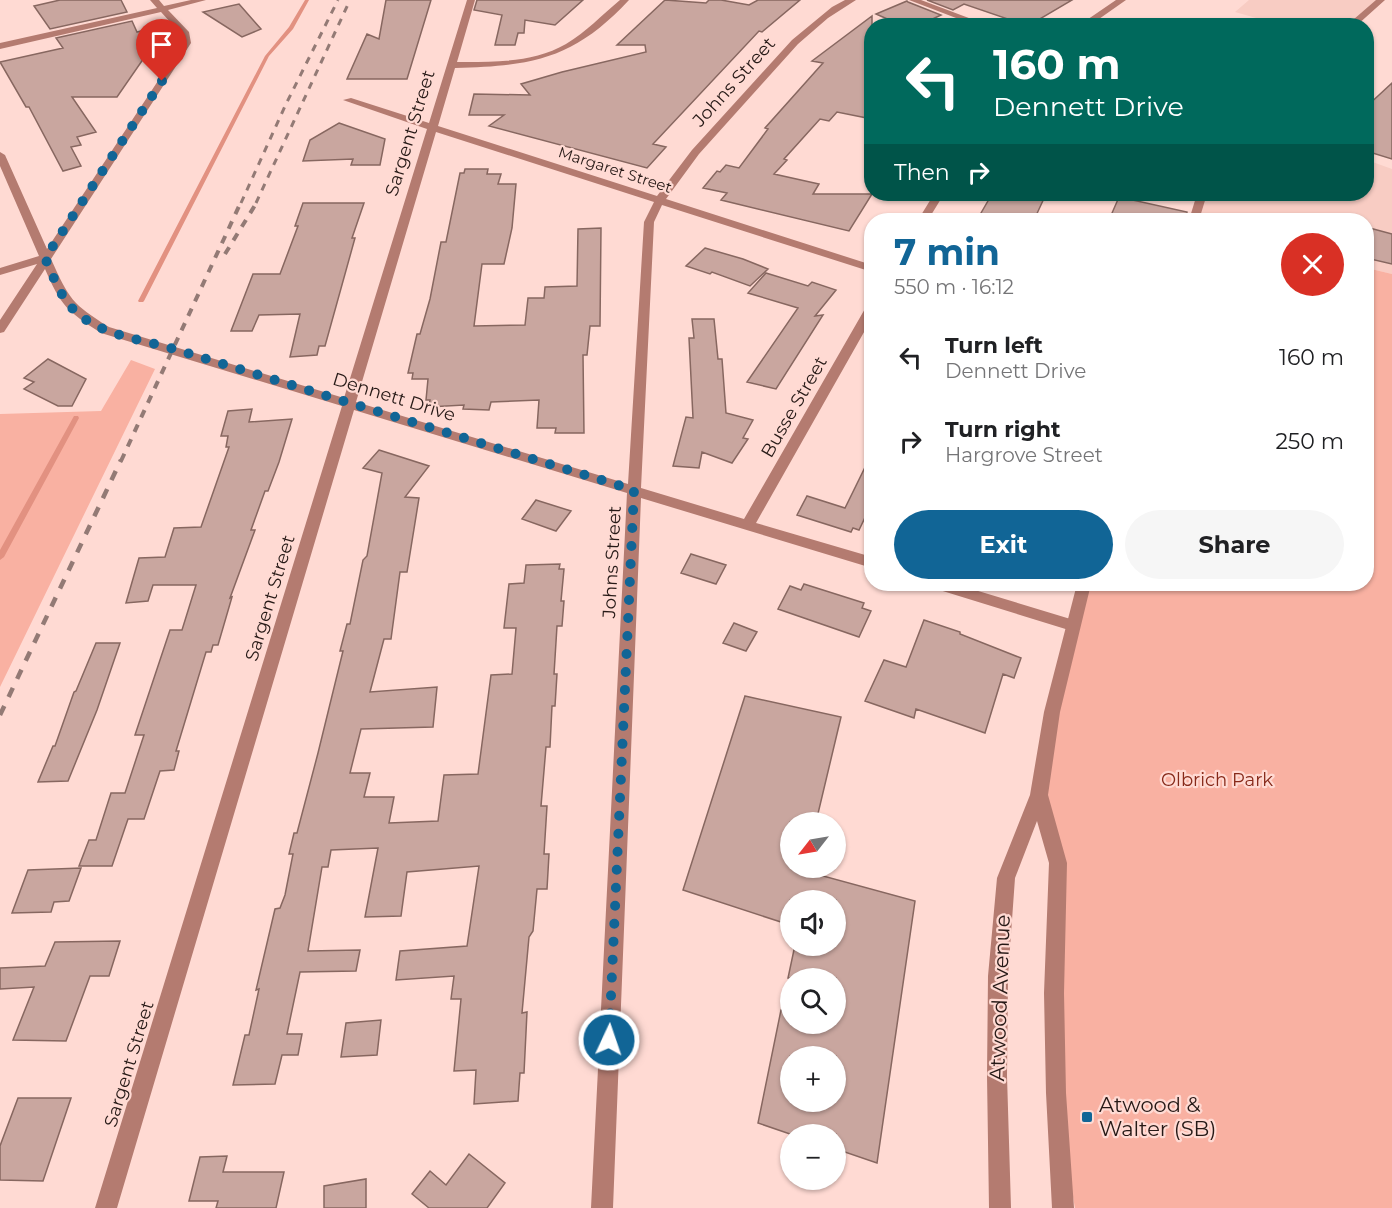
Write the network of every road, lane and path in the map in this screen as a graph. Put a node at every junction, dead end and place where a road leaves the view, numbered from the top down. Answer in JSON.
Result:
{"nodes":[{"id":1,"x":154,"y":0,"type":"edge"},
{"id":2,"x":202,"y":0,"type":"edge"},
{"id":3,"x":471,"y":0,"type":"edge"},
{"id":4,"x":625,"y":0,"type":"edge"},
{"id":5,"x":852,"y":0,"type":"edge"},
{"id":6,"x":913,"y":0,"type":"edge"},
{"id":7,"x":1122,"y":0,"type":"edge"},
{"id":8,"x":1381,"y":0,"type":"edge"},
{"id":9,"x":161,"y":9,"type":"junction"},
{"id":10,"x":964,"y":18,"type":"edge"},
{"id":11,"x":1094,"y":18,"type":"edge"},
{"id":12,"x":1360,"y":18,"type":"edge"},
{"id":13,"x":0,"y":46,"type":"edge"},
{"id":14,"x":451,"y":65,"type":"junction"},
{"id":15,"x":348,"y":100,"type":"dead end"},
{"id":16,"x":432,"y":128,"type":"junction"},
{"id":17,"x":0,"y":155,"type":"edge"},
{"id":18,"x":659,"y":201,"type":"junction"},
{"id":19,"x":45,"y":258,"type":"junction"},
{"id":20,"x":864,"y":266,"type":"edge"},
{"id":21,"x":0,"y":272,"type":"edge"},
{"id":22,"x":864,"y":322,"type":"edge"},
{"id":23,"x":0,"y":329,"type":"edge"},
{"id":24,"x":349,"y":404,"type":"junction"},
{"id":25,"x":634,"y":490,"type":"junction"},
{"id":26,"x":748,"y":525,"type":"junction"},
{"id":27,"x":864,"y":561,"type":"edge"},
{"id":28,"x":961,"y":591,"type":"edge"},
{"id":29,"x":1082,"y":591,"type":"edge"},
{"id":30,"x":1072,"y":625,"type":"junction"},
{"id":31,"x":1039,"y":795,"type":"junction"},
{"id":32,"x":106,"y":1208,"type":"edge"},
{"id":33,"x":602,"y":1208,"type":"edge"},
{"id":34,"x":1000,"y":1208,"type":"edge"},
{"id":35,"x":1063,"y":1208,"type":"edge"}],
"edges":[{"from":1,"to":9,"type":"street"},
{"from":2,"to":9,"type":"street"},
{"from":3,"to":14,"type":"street","name":"Sargent Street"},
{"from":4,"to":14,"type":"street"},
{"from":5,"to":18,"type":"street","name":"Johns Street"},
{"from":6,"to":10,"type":"street"},
{"from":7,"to":11,"type":"street"},
{"from":8,"to":12,"type":"street"},
{"from":9,"to":13,"type":"street"},
{"from":9,"to":19,"type":"street"},
{"from":14,"to":16,"type":"street","name":"Sargent Street"},
{"from":15,"to":16,"type":"street","name":"Margaret Street"},
{"from":16,"to":18,"type":"street","name":"Margaret Street"},
{"from":16,"to":24,"type":"street","name":"Sargent Street"},
{"from":17,"to":19,"type":"street","name":"Dennett Drive"},
{"from":18,"to":20,"type":"street","name":"Margaret Street"},
{"from":18,"to":25,"type":"street","name":"Johns Street"},
{"from":19,"to":21,"type":"street"},
{"from":19,"to":23,"type":"street"},
{"from":19,"to":24,"type":"street","name":"Dennett Drive"},
{"from":22,"to":26,"type":"street","name":"Busse Street"},
{"from":24,"to":25,"type":"street","name":"Dennett Drive"},
{"from":24,"to":32,"type":"street","name":"Sargent Street"},
{"from":25,"to":26,"type":"street","name":"Dennett Drive"},
{"from":25,"to":33,"type":"street","name":"Johns Street"},
{"from":26,"to":27,"type":"street","name":"Dennett Drive"},
{"from":28,"to":30,"type":"street"},
{"from":29,"to":30,"type":"street","name":"Atwood Avenue"},
{"from":30,"to":31,"type":"street","name":"Atwood Avenue"},
{"from":31,"to":34,"type":"street","name":"Atwood Avenue"},
{"from":31,"to":35,"type":"street","name":"Atwood Avenue"}]}
